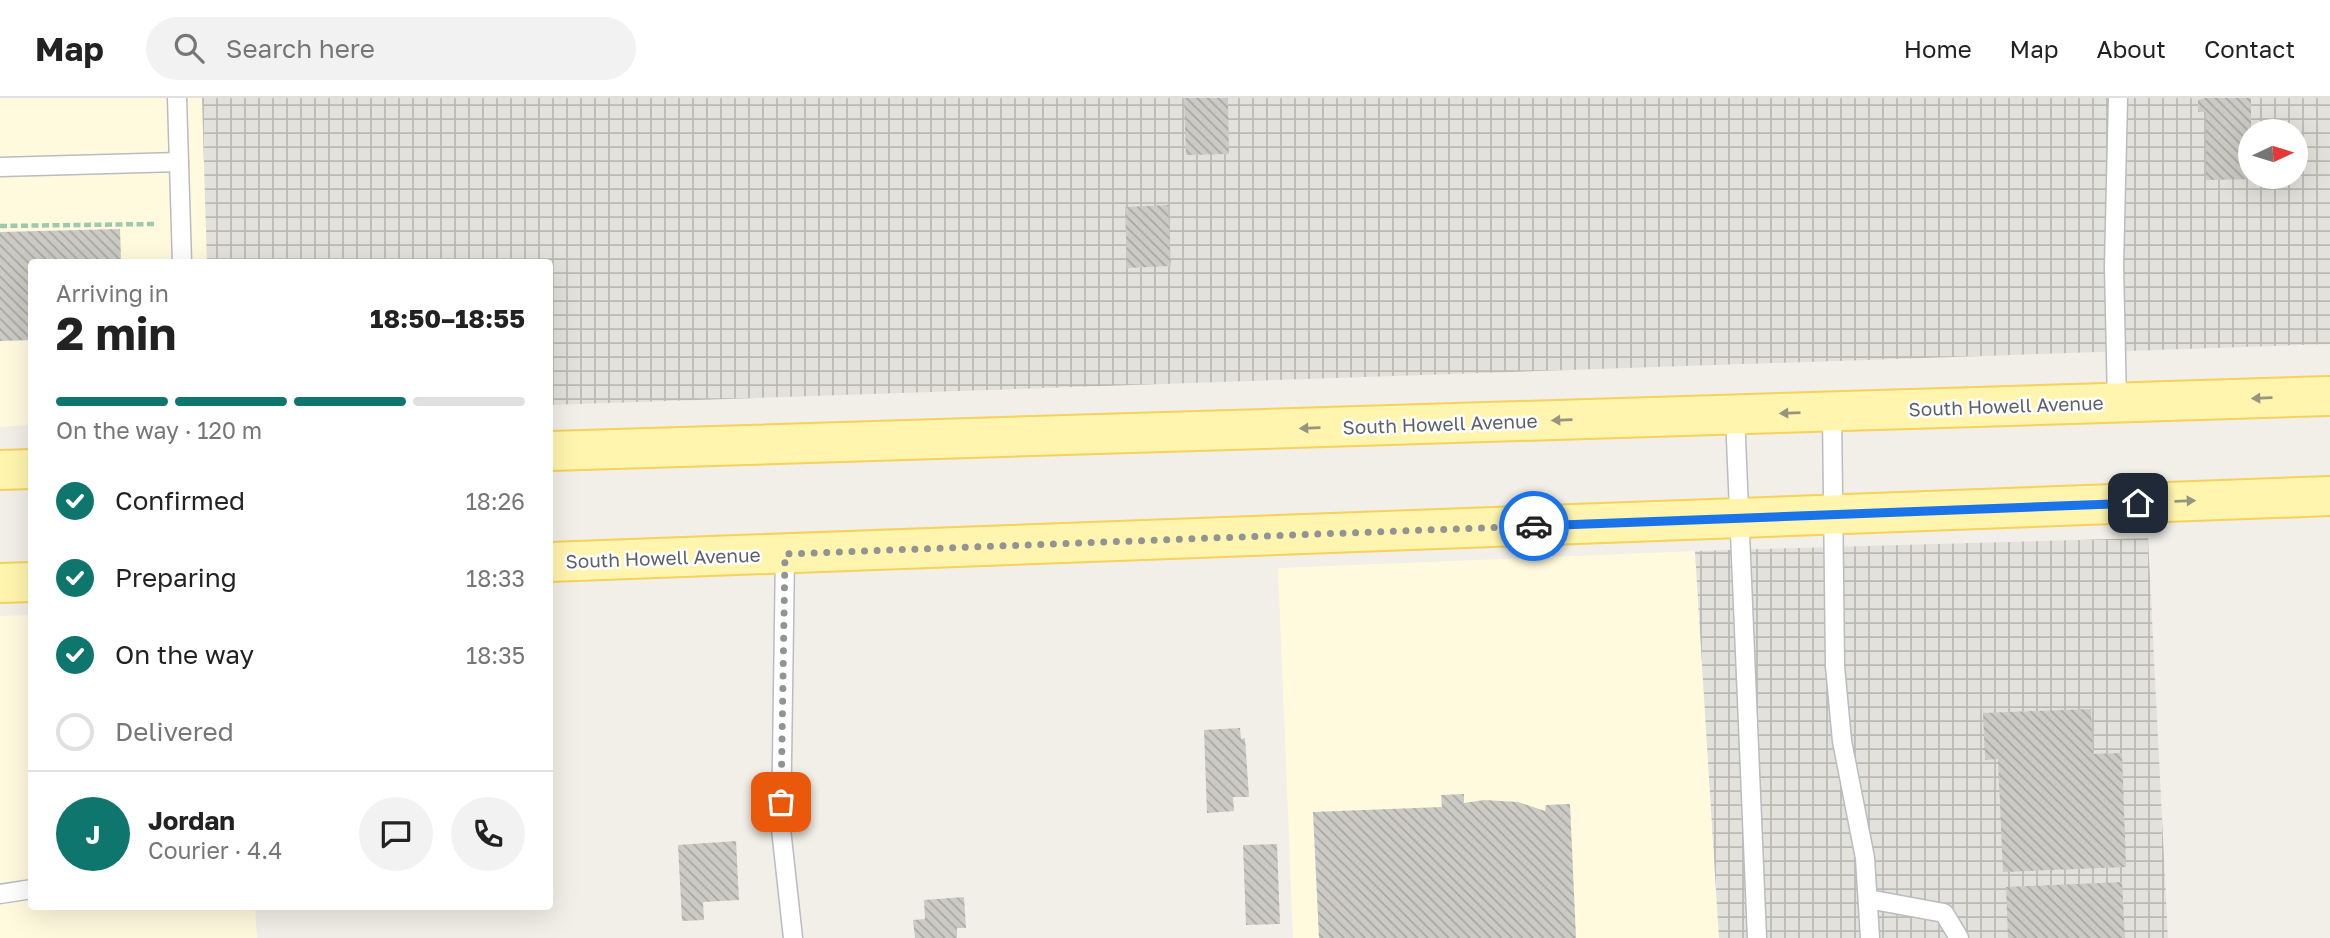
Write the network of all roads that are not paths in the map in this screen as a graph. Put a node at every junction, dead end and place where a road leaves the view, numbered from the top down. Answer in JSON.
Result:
{"nodes":[{"id":1,"x":177,"y":98,"type":"edge"},
{"id":2,"x":2118,"y":98,"type":"edge"},
{"id":3,"x":179,"y":162,"type":"junction"},
{"id":4,"x":0,"y":167,"type":"edge"},
{"id":5,"x":182,"y":259,"type":"edge"},
{"id":6,"x":2330,"y":396,"type":"edge"},
{"id":7,"x":2117,"y":403,"type":"junction"},
{"id":8,"x":1832,"y":412,"type":"junction"},
{"id":9,"x":1735,"y":415,"type":"junction"},
{"id":10,"x":553,"y":451,"type":"edge"},
{"id":11,"x":2330,"y":496,"type":"edge"},
{"id":12,"x":1836,"y":514,"type":"junction"},
{"id":13,"x":1738,"y":518,"type":"junction"},
{"id":14,"x":785,"y":554,"type":"junction"},
{"id":15,"x":553,"y":562,"type":"edge"},
{"id":16,"x":28,"y":582,"type":"edge"},
{"id":17,"x":0,"y":583,"type":"edge"},
{"id":18,"x":28,"y":890,"type":"edge"},
{"id":19,"x":0,"y":894,"type":"edge"},
{"id":20,"x":1868,"y":899,"type":"junction"},
{"id":21,"x":793,"y":938,"type":"edge"},
{"id":22,"x":1757,"y":938,"type":"edge"},
{"id":23,"x":1870,"y":938,"type":"edge"},
{"id":24,"x":1959,"y":938,"type":"edge"}],
"edges":[{"from":1,"to":3,"type":"lane"},
{"from":2,"to":7,"type":"lane"},
{"from":3,"to":4,"type":"lane"},
{"from":3,"to":5,"type":"lane"},
{"from":6,"to":7,"type":"main road","name":"South Howell Avenue","one_way":true},
{"from":7,"to":8,"type":"main road","name":"South Howell Avenue"},
{"from":8,"to":9,"type":"main road","name":"South Howell Avenue","one_way":true},
{"from":8,"to":12,"type":"lane"},
{"from":9,"to":10,"type":"main road","name":"South Howell Avenue","one_way":true},
{"from":9,"to":13,"type":"lane"},
{"from":12,"to":11,"type":"main road","name":"South Howell Avenue","one_way":true},
{"from":12,"to":13,"type":"main road","name":"South Howell Avenue"},
{"from":12,"to":20,"type":"lane"},
{"from":13,"to":14,"type":"main road","name":"South Howell Avenue"},
{"from":13,"to":22,"type":"lane"},
{"from":14,"to":15,"type":"main road","name":"South Howell Avenue"},
{"from":14,"to":21,"type":"lane"},
{"from":16,"to":17,"type":"main road"},
{"from":18,"to":19,"type":"lane"},
{"from":20,"to":23,"type":"lane"},
{"from":20,"to":24,"type":"lane"}]}
